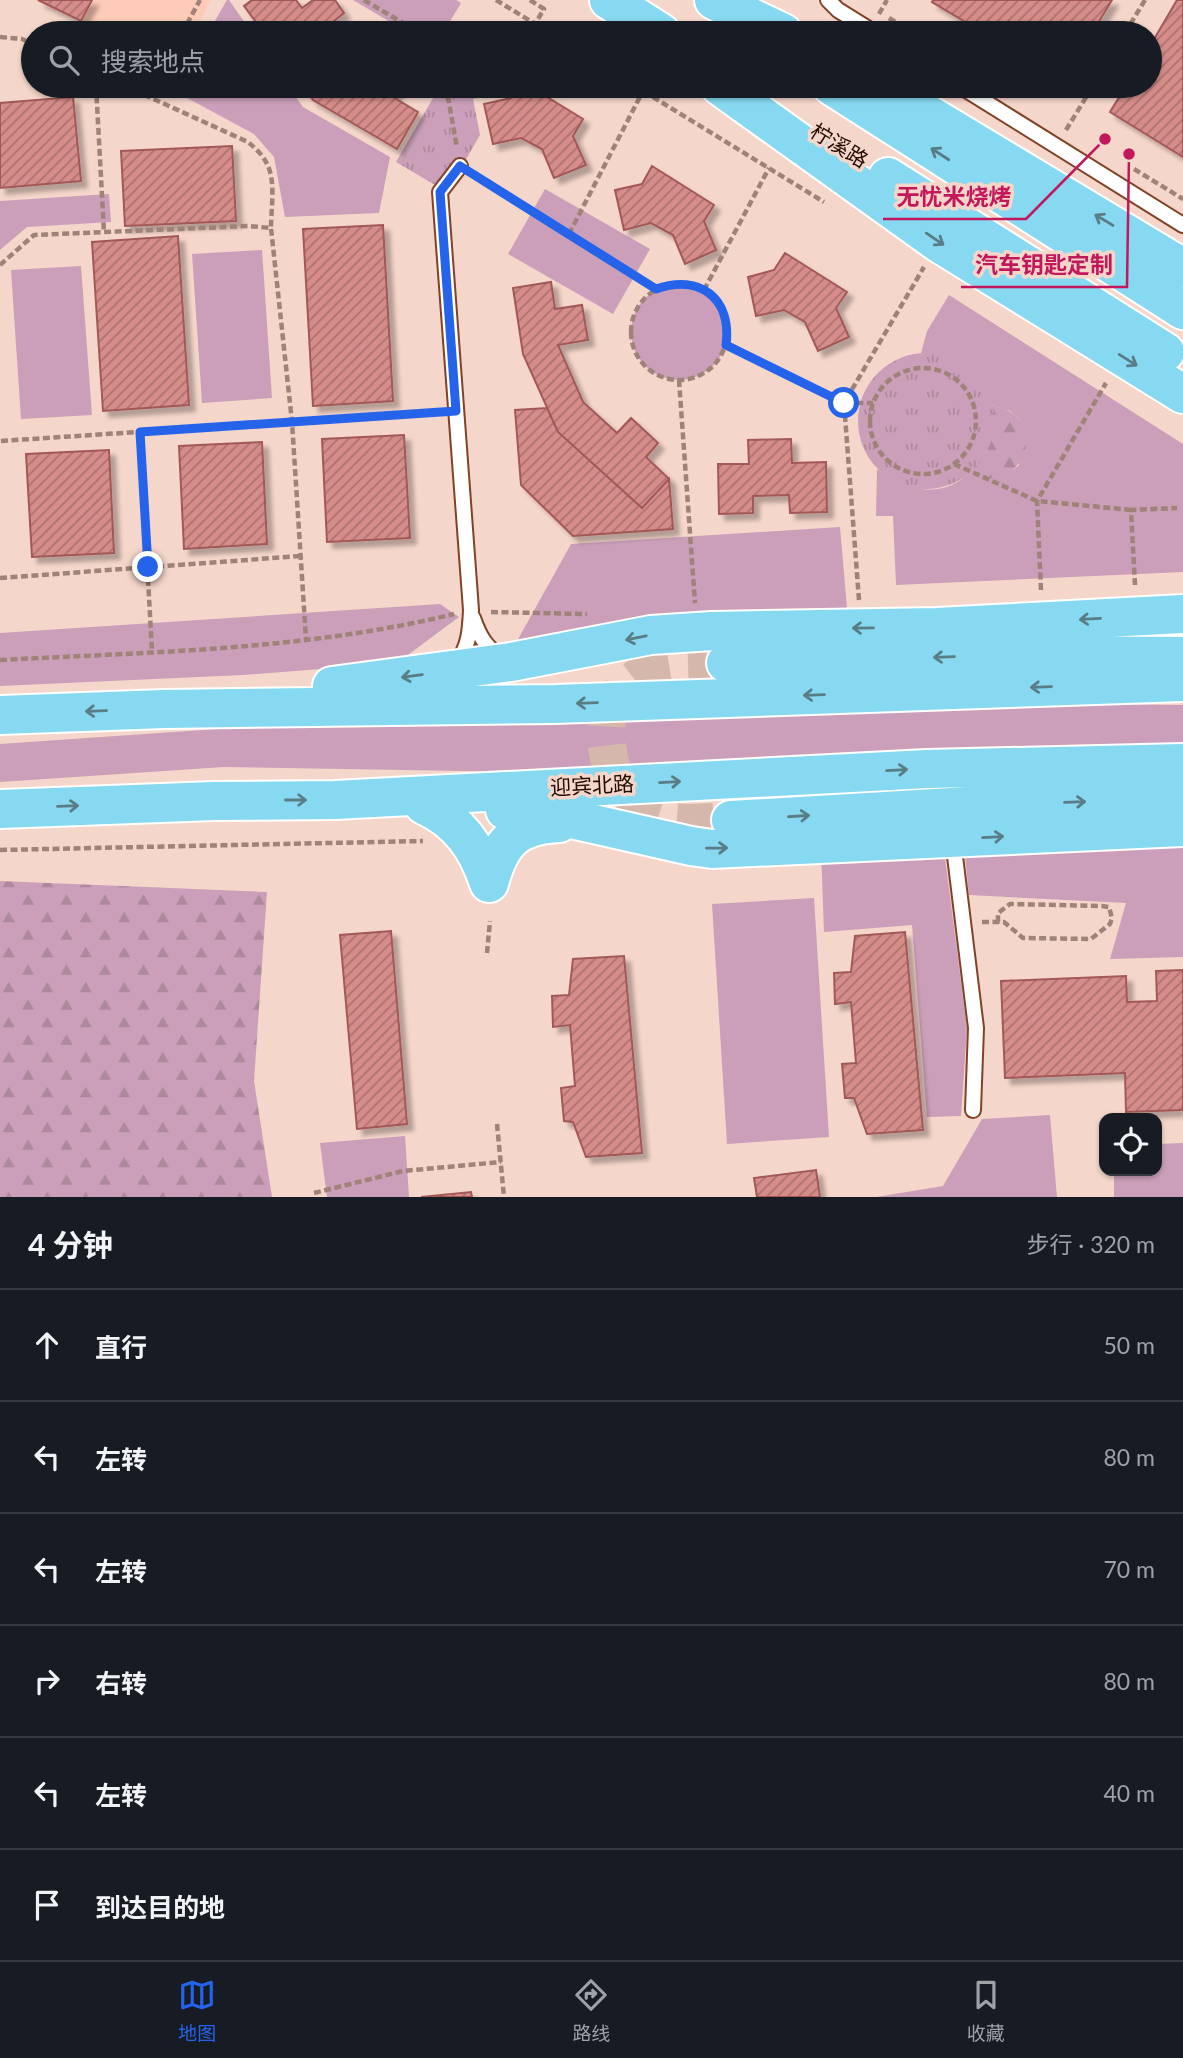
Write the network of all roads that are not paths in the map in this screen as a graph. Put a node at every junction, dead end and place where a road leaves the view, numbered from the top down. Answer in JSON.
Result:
{"nodes":[{"id":1,"x":601,"y":0,"type":"edge"},
{"id":2,"x":608,"y":0,"type":"edge"},
{"id":3,"x":697,"y":0,"type":"edge"},
{"id":4,"x":828,"y":0,"type":"edge"},
{"id":5,"x":738,"y":13,"type":"edge"},
{"id":6,"x":630,"y":21,"type":"edge"},
{"id":7,"x":642,"y":21,"type":"edge"},
{"id":8,"x":756,"y":21,"type":"edge"},
{"id":9,"x":762,"y":21,"type":"edge"},
{"id":10,"x":856,"y":21,"type":"edge"},
{"id":11,"x":737,"y":98,"type":"edge"},
{"id":12,"x":763,"y":98,"type":"edge"},
{"id":13,"x":851,"y":98,"type":"edge"},
{"id":14,"x":901,"y":98,"type":"edge"},
{"id":15,"x":979,"y":98,"type":"edge"},
{"id":16,"x":460,"y":166,"type":"road end"},
{"id":17,"x":1183,"y":225,"type":"edge"},
{"id":18,"x":1183,"y":268,"type":"edge"},
{"id":19,"x":1183,"y":310,"type":"edge"},
{"id":20,"x":1183,"y":363,"type":"edge"},
{"id":21,"x":1183,"y":394,"type":"edge"},
{"id":22,"x":471,"y":610,"type":"junction"},
{"id":23,"x":1183,"y":614,"type":"edge"},
{"id":24,"x":1183,"y":635,"type":"edge"},
{"id":25,"x":1012,"y":655,"type":"junction"},
{"id":26,"x":1183,"y":656,"type":"edge"},
{"id":27,"x":511,"y":662,"type":"junction"},
{"id":28,"x":726,"y":663,"type":"tunnel mouth"},
{"id":29,"x":452,"y":670,"type":"junction"},
{"id":30,"x":1183,"y":682,"type":"edge"},
{"id":31,"x":164,"y":709,"type":"junction"},
{"id":32,"x":0,"y":715,"type":"edge"},
{"id":33,"x":1183,"y":763,"type":"edge"},
{"id":34,"x":1183,"y":798,"type":"edge"},
{"id":35,"x":335,"y":800,"type":"junction"},
{"id":36,"x":424,"y":805,"type":"junction"},
{"id":37,"x":0,"y":809,"type":"edge"},
{"id":38,"x":731,"y":820,"type":"tunnel mouth"},
{"id":39,"x":592,"y":824,"type":"junction"},
{"id":40,"x":1183,"y":827,"type":"edge"},
{"id":41,"x":953,"y":839,"type":"junction"},
{"id":42,"x":973,"y":1110,"type":"dead end"}],
"edges":[{"from":1,"to":6,"type":"main road"},
{"from":2,"to":7,"type":"main road"},
{"from":3,"to":5,"type":"main road"},
{"from":4,"to":10,"type":"lane"},
{"from":5,"to":8,"type":"main road"},
{"from":5,"to":9,"type":"main road"},
{"from":11,"to":21,"type":"main road","one_way":true},
{"from":12,"to":20,"type":"main road","name":"柠溪路"},
{"from":19,"to":13,"type":"main road","one_way":true},
{"from":18,"to":14,"type":"main road","one_way":true},
{"from":15,"to":17,"type":"lane"},
{"from":16,"to":22,"type":"lane"},
{"from":22,"to":27,"type":"lane"},
{"from":22,"to":29,"type":"lane"},
{"from":23,"to":27,"type":"main road","one_way":true},
{"from":24,"to":25,"type":"main road"},
{"from":25,"to":26,"type":"main road"},
{"from":25,"to":28,"type":"main road","one_way":true},
{"from":27,"to":29,"type":"main road"},
{"from":29,"to":31,"type":"main road","one_way":true},
{"from":30,"to":31,"type":"main road","one_way":true},
{"from":31,"to":32,"type":"main road","one_way":true},
{"from":35,"to":33,"type":"main road","name":"迎宾北路","one_way":true},
{"from":38,"to":34,"type":"main road","one_way":true},
{"from":35,"to":36,"type":"main road"},
{"from":37,"to":35,"type":"main road","name":"迎宾北路","one_way":true},
{"from":36,"to":39,"type":"main road"},
{"from":36,"to":39,"type":"main road"},
{"from":39,"to":41,"type":"main road","one_way":true},
{"from":41,"to":40,"type":"main road","one_way":true},
{"from":41,"to":42,"type":"lane"}]}
